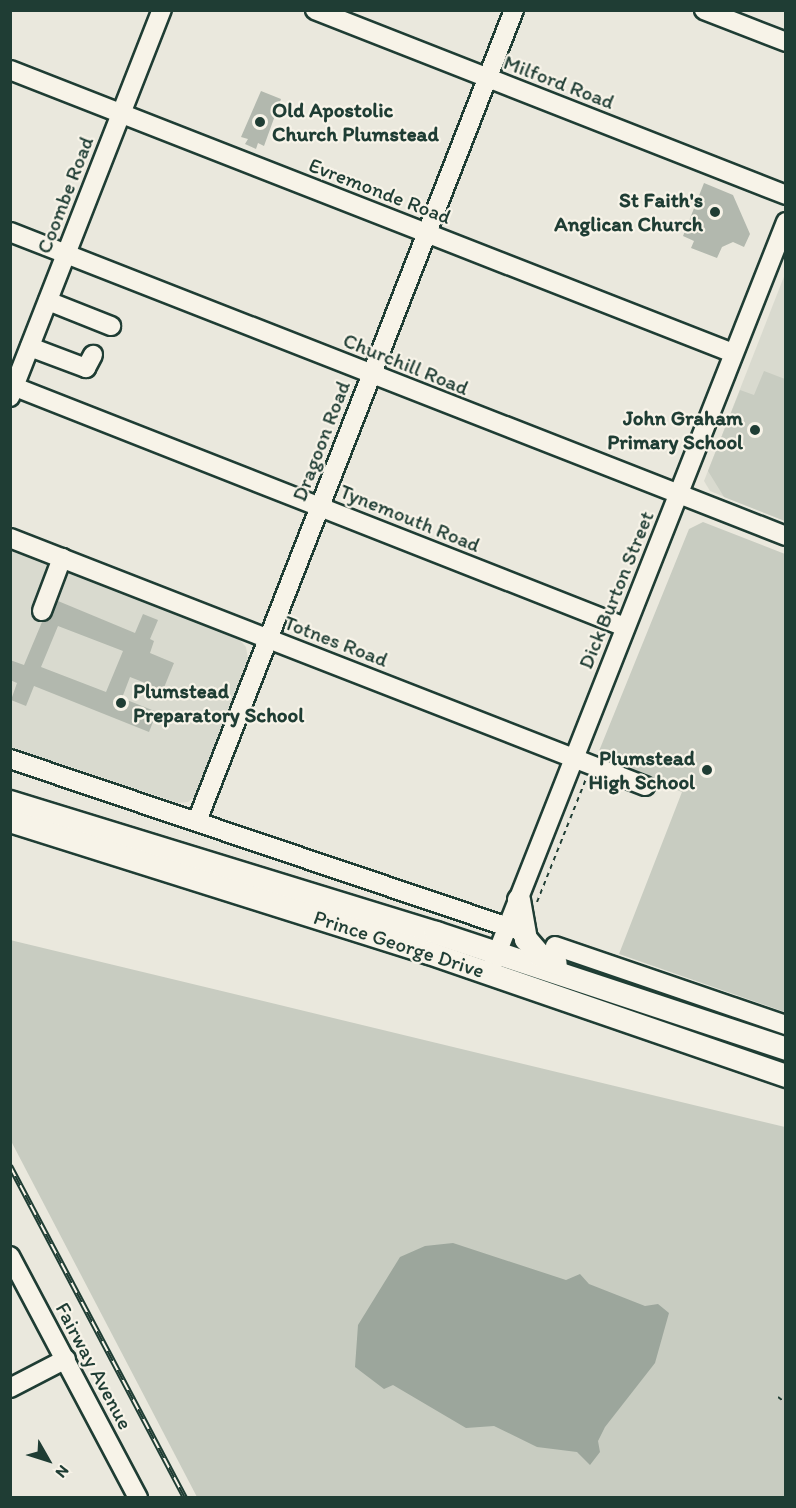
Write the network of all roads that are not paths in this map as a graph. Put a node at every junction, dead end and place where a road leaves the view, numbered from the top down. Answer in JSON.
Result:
{"nodes":[{"id":1,"x":162,"y":10,"type":"edge"},
{"id":2,"x":315,"y":10,"type":"edge"},
{"id":3,"x":514,"y":10,"type":"edge"},
{"id":4,"x":704,"y":10,"type":"edge"},
{"id":5,"x":786,"y":42,"type":"edge"},
{"id":6,"x":10,"y":70,"type":"edge"},
{"id":7,"x":488,"y":78,"type":"junction"},
{"id":8,"x":121,"y":114,"type":"junction"},
{"id":9,"x":786,"y":195,"type":"edge"},
{"id":10,"x":786,"y":222,"type":"edge"},
{"id":11,"x":10,"y":232,"type":"edge"},
{"id":12,"x":427,"y":233,"type":"junction"},
{"id":13,"x":66,"y":254,"type":"junction"},
{"id":14,"x":48,"y":301,"type":"junction"},
{"id":15,"x":111,"y":326,"type":"dead end"},
{"id":16,"x":30,"y":347,"type":"junction"},
{"id":17,"x":733,"y":353,"type":"junction"},
{"id":18,"x":93,"y":355,"type":"dead end"},
{"id":19,"x":372,"y":374,"type":"junction"},
{"id":20,"x":12,"y":390,"type":"edge"},
{"id":21,"x":679,"y":495,"type":"junction"},
{"id":22,"x":320,"y":507,"type":"junction"},
{"id":23,"x":786,"y":536,"type":"edge"},
{"id":24,"x":10,"y":538,"type":"edge"},
{"id":25,"x":62,"y":558,"type":"junction"},
{"id":26,"x":42,"y":611,"type":"dead end"},
{"id":27,"x":625,"y":627,"type":"junction"},
{"id":28,"x":268,"y":639,"type":"junction"},
{"id":29,"x":10,"y":759,"type":"edge"},
{"id":30,"x":573,"y":759,"type":"junction"},
{"id":31,"x":645,"y":786,"type":"dead end"},
{"id":32,"x":10,"y":801,"type":"edge"},
{"id":33,"x":10,"y":821,"type":"edge"},
{"id":34,"x":197,"y":821,"type":"junction"},
{"id":35,"x":528,"y":902,"type":"joint"},
{"id":36,"x":514,"y":929,"type":"junction"},
{"id":37,"x":555,"y":946,"type":"dead end"},
{"id":38,"x":493,"y":963,"type":"junction"},
{"id":39,"x":644,"y":1002,"type":"junction"},
{"id":40,"x":786,"y":1025,"type":"edge"},
{"id":41,"x":786,"y":1049,"type":"edge"},
{"id":42,"x":786,"y":1076,"type":"edge"},
{"id":43,"x":10,"y":1256,"type":"edge"},
{"id":44,"x":66,"y":1359,"type":"junction"},
{"id":45,"x":10,"y":1388,"type":"edge"},
{"id":46,"x":138,"y":1497,"type":"edge"}],
"edges":[{"from":1,"to":8,"type":"street","name":"Coombe Road"},
{"from":2,"to":7,"type":"street","name":"Milford Road"},
{"from":3,"to":7,"type":"street","name":"Dragoon Road"},
{"from":4,"to":5,"type":"street"},
{"from":6,"to":8,"type":"street","name":"Evremonde Road"},
{"from":7,"to":9,"type":"street","name":"Milford Road"},
{"from":7,"to":12,"type":"street","name":"Dragoon Road"},
{"from":8,"to":12,"type":"street","name":"Evremonde Road"},
{"from":8,"to":13,"type":"street","name":"Coombe Road"},
{"from":10,"to":17,"type":"street","name":"Dick Burton Street"},
{"from":11,"to":13,"type":"street","name":"Churchill Road"},
{"from":12,"to":17,"type":"street","name":"Evremonde Road"},
{"from":12,"to":19,"type":"street","name":"Dragoon Road"},
{"from":13,"to":14,"type":"street","name":"Coombe Road"},
{"from":13,"to":19,"type":"street","name":"Churchill Road"},
{"from":14,"to":15,"type":"street"},
{"from":14,"to":16,"type":"street","name":"Coombe Road"},
{"from":16,"to":18,"type":"street"},
{"from":16,"to":20,"type":"street","name":"Coombe Road"},
{"from":17,"to":21,"type":"street","name":"Dick Burton Street"},
{"from":19,"to":21,"type":"street","name":"Churchill Road"},
{"from":19,"to":22,"type":"street","name":"Dragoon Road"},
{"from":20,"to":22,"type":"street","name":"Tynemouth Road"},
{"from":21,"to":23,"type":"street","name":"Churchill Road"},
{"from":21,"to":27,"type":"street","name":"Dick Burton Street"},
{"from":22,"to":27,"type":"street","name":"Tynemouth Road"},
{"from":22,"to":28,"type":"street","name":"Dragoon Road"},
{"from":24,"to":25,"type":"street","name":"Totnes Road"},
{"from":25,"to":26,"type":"street"},
{"from":25,"to":28,"type":"street","name":"Totnes Road"},
{"from":27,"to":30,"type":"street","name":"Dick Burton Street"},
{"from":28,"to":30,"type":"street","name":"Totnes Road"},
{"from":28,"to":34,"type":"street","name":"Dragoon Road"},
{"from":29,"to":34,"type":"street"},
{"from":30,"to":31,"type":"street","name":"Totnes Road"},
{"from":30,"to":35,"type":"street","name":"Dick Burton Street"},
{"from":32,"to":38,"type":"main road","name":"Prince George Drive"},
{"from":33,"to":38,"type":"main road","name":"Prince George Drive"},
{"from":34,"to":36,"type":"street"},
{"from":35,"to":36,"type":"main road"},
{"from":36,"to":38,"type":"street"},
{"from":36,"to":39,"type":"main road"},
{"from":37,"to":40,"type":"street"},
{"from":38,"to":39,"type":"main road","name":"Prince George Drive"},
{"from":38,"to":42,"type":"main road","name":"Prince George Drive"},
{"from":39,"to":41,"type":"main road","name":"Prince George Drive"},
{"from":43,"to":44,"type":"street","name":"Fairway Avenue"},
{"from":44,"to":45,"type":"street"},
{"from":44,"to":46,"type":"street","name":"Fairway Avenue"}]}
